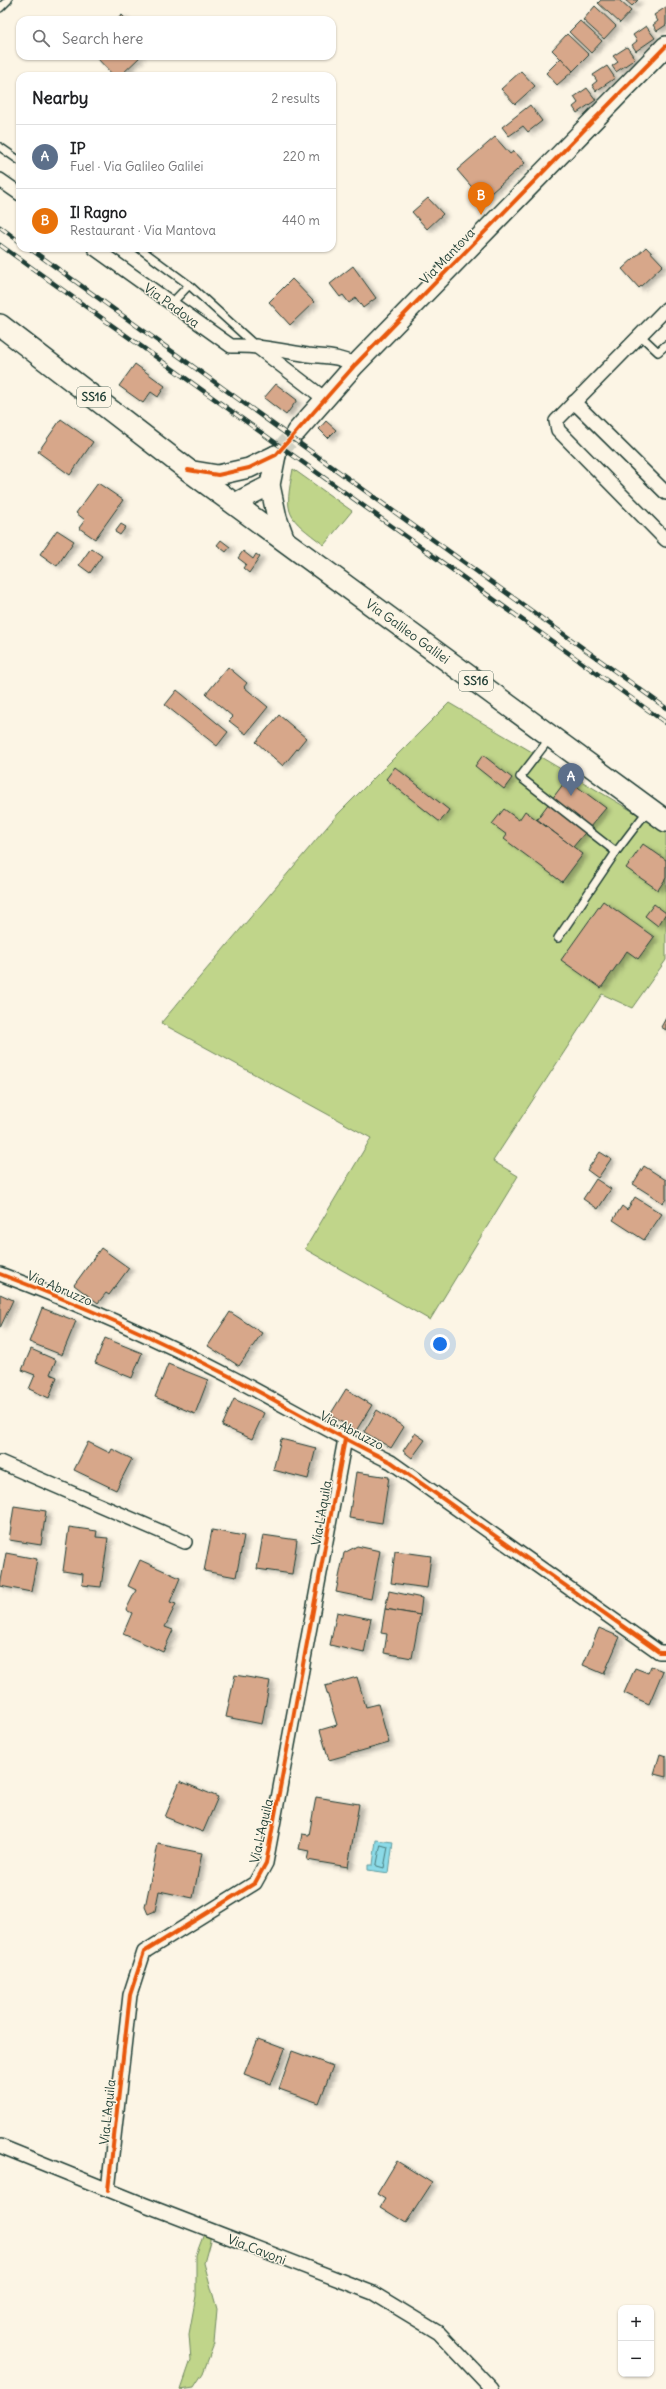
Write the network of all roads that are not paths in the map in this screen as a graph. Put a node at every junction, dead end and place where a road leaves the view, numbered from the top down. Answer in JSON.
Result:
{"nodes":[{"id":1,"x":8,"y":0,"type":"edge"},
{"id":2,"x":0,"y":8,"type":"edge"},
{"id":3,"x":666,"y":46,"type":"edge"},
{"id":4,"x":0,"y":147,"type":"edge"},
{"id":5,"x":16,"y":158,"type":"edge"},
{"id":6,"x":0,"y":180,"type":"edge"},
{"id":7,"x":16,"y":191,"type":"edge"},
{"id":8,"x":100,"y":252,"type":"edge"},
{"id":9,"x":144,"y":252,"type":"edge"},
{"id":10,"x":189,"y":285,"type":"junction"},
{"id":11,"x":171,"y":304,"type":"junction"},
{"id":12,"x":666,"y":309,"type":"edge"},
{"id":13,"x":0,"y":325,"type":"edge"},
{"id":14,"x":640,"y":334,"type":"junction"},
{"id":15,"x":255,"y":345,"type":"junction"},
{"id":16,"x":666,"y":345,"type":"edge"},
{"id":17,"x":355,"y":365,"type":"junction"},
{"id":18,"x":325,"y":399,"type":"junction"},
{"id":19,"x":574,"y":402,"type":"junction"},
{"id":20,"x":296,"y":432,"type":"tunnel mouth"},
{"id":21,"x":249,"y":468,"type":"junction"},
{"id":22,"x":188,"y":470,"type":"junction"},
{"id":23,"x":270,"y":485,"type":"junction"},
{"id":24,"x":666,"y":493,"type":"edge"},
{"id":25,"x":235,"y":503,"type":"junction"},
{"id":26,"x":285,"y":540,"type":"junction"},
{"id":27,"x":666,"y":540,"type":"edge"},
{"id":28,"x":552,"y":737,"type":"junction"},
{"id":29,"x":658,"y":815,"type":"edge"},
{"id":30,"x":616,"y":852,"type":"junction"},
{"id":31,"x":558,"y":938,"type":"dead end"},
{"id":32,"x":0,"y":1274,"type":"edge"},
{"id":33,"x":344,"y":1439,"type":"junction"},
{"id":34,"x":0,"y":1462,"type":"edge"},
{"id":35,"x":184,"y":1542,"type":"dead end"},
{"id":36,"x":666,"y":1652,"type":"edge"},
{"id":37,"x":0,"y":2146,"type":"edge"},
{"id":38,"x":108,"y":2190,"type":"junction"},
{"id":39,"x":492,"y":2389,"type":"edge"}],
"edges":[{"from":1,"to":2,"type":"lane"},
{"from":3,"to":17,"type":"street","name":"Via Mantova"},
{"from":4,"to":5,"type":"lane"},
{"from":6,"to":7,"type":"street"},
{"from":8,"to":11,"type":"street","name":"Via Padova"},
{"from":9,"to":10,"type":"lane"},
{"from":10,"to":11,"type":"lane"},
{"from":10,"to":15,"type":"lane"},
{"from":11,"to":15,"type":"street","name":"Via Padova"},
{"from":12,"to":14,"type":"street"},
{"from":13,"to":22,"type":"main road","number":"SS16"},
{"from":14,"to":16,"type":"lane"},
{"from":14,"to":19,"type":"street"},
{"from":15,"to":17,"type":"street","name":"Via Padova"},
{"from":15,"to":18,"type":"street"},
{"from":17,"to":18,"type":"street","name":"Via Mantova"},
{"from":18,"to":20,"type":"street","name":"Via Mantova"},
{"from":19,"to":24,"type":"street"},
{"from":19,"to":27,"type":"street"},
{"from":21,"to":22,"type":"street"},
{"from":21,"to":23,"type":"street"},
{"from":21,"to":25,"type":"street"},
{"from":22,"to":25,"type":"main road","number":"SS16"},
{"from":23,"to":25,"type":"street"},
{"from":23,"to":26,"type":"street"},
{"from":25,"to":26,"type":"main road","number":"SS16"},
{"from":26,"to":28,"type":"main road","name":"Via Galileo Galilei","number":"SS16"},
{"from":28,"to":29,"type":"main road","name":"Via Galileo Galilei","number":"SS16"},
{"from":28,"to":30,"type":"lane"},
{"from":29,"to":30,"type":"lane"},
{"from":30,"to":31,"type":"lane"},
{"from":32,"to":33,"type":"street","name":"Via Abruzzo"},
{"from":33,"to":36,"type":"street","name":"Via Abruzzo"},
{"from":33,"to":38,"type":"street","name":"Via L'Aquila"},
{"from":34,"to":35,"type":"street"},
{"from":37,"to":38,"type":"street","name":"Via Cavoni"},
{"from":38,"to":39,"type":"street","name":"Via Cavoni"}]}
